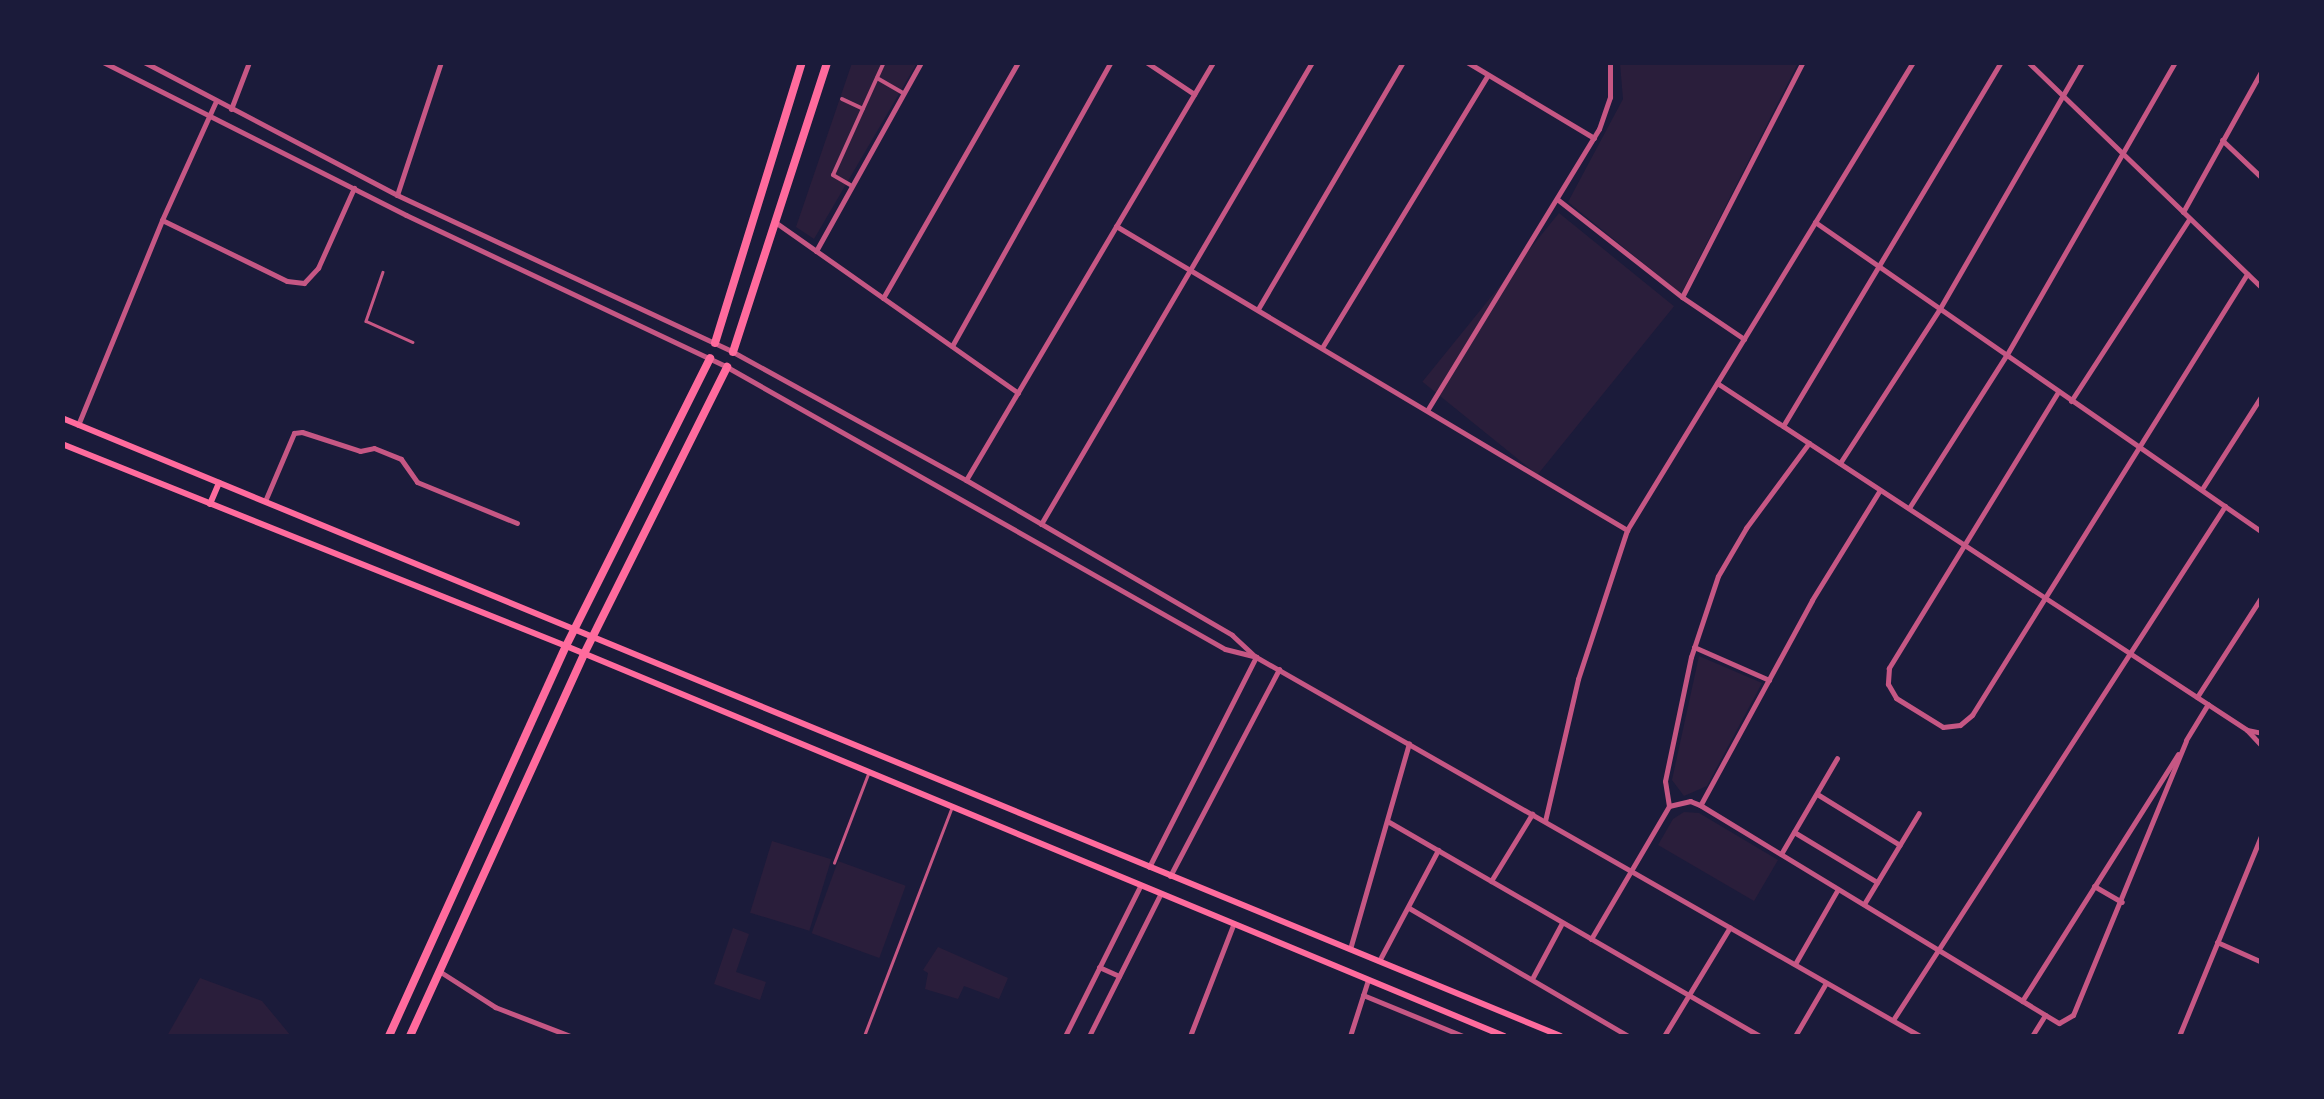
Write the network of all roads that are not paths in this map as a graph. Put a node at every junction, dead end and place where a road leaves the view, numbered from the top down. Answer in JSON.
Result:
{"nodes":[{"id":1,"x":103,"y":62,"type":"edge"},
{"id":2,"x":144,"y":62,"type":"edge"},
{"id":3,"x":250,"y":62,"type":"edge"},
{"id":4,"x":441,"y":62,"type":"edge"},
{"id":5,"x":827,"y":62,"type":"edge"},
{"id":6,"x":884,"y":62,"type":"edge"},
{"id":7,"x":920,"y":62,"type":"edge"},
{"id":8,"x":1018,"y":62,"type":"edge"},
{"id":9,"x":1111,"y":62,"type":"edge"},
{"id":10,"x":1146,"y":62,"type":"edge"},
{"id":11,"x":1213,"y":62,"type":"edge"},
{"id":12,"x":1312,"y":62,"type":"edge"},
{"id":13,"x":1403,"y":62,"type":"edge"},
{"id":14,"x":1467,"y":62,"type":"edge"},
{"id":15,"x":1610,"y":62,"type":"edge"},
{"id":16,"x":1803,"y":62,"type":"edge"},
{"id":17,"x":1913,"y":62,"type":"edge"},
{"id":18,"x":2001,"y":62,"type":"edge"},
{"id":19,"x":2028,"y":62,"type":"edge"},
{"id":20,"x":2082,"y":62,"type":"edge"},
{"id":21,"x":2175,"y":62,"type":"edge"},
{"id":22,"x":802,"y":65,"type":"edge"},
{"id":23,"x":2262,"y":70,"type":"edge"},
{"id":24,"x":822,"y":74,"type":"junction"},
{"id":25,"x":1488,"y":75,"type":"junction"},
{"id":26,"x":877,"y":78,"type":"junction"},
{"id":27,"x":903,"y":94,"type":"junction"},
{"id":28,"x":1194,"y":94,"type":"junction"},
{"id":29,"x":2064,"y":97,"type":"junction"},
{"id":30,"x":842,"y":100,"type":"dead end"},
{"id":31,"x":216,"y":101,"type":"junction"},
{"id":32,"x":231,"y":109,"type":"junction"},
{"id":33,"x":863,"y":109,"type":"junction"},
{"id":34,"x":208,"y":116,"type":"junction"},
{"id":35,"x":1594,"y":138,"type":"junction"},
{"id":36,"x":2222,"y":140,"type":"junction"},
{"id":37,"x":2122,"y":156,"type":"junction"},
{"id":38,"x":2262,"y":178,"type":"edge"},
{"id":39,"x":852,"y":186,"type":"junction"},
{"id":40,"x":354,"y":188,"type":"junction"},
{"id":41,"x":397,"y":195,"type":"junction"},
{"id":42,"x":1557,"y":199,"type":"junction"},
{"id":43,"x":2182,"y":213,"type":"junction"},
{"id":44,"x":2189,"y":219,"type":"junction"},
{"id":45,"x":162,"y":220,"type":"junction"},
{"id":46,"x":774,"y":222,"type":"junction"},
{"id":47,"x":1815,"y":222,"type":"junction"},
{"id":48,"x":1116,"y":226,"type":"junction"},
{"id":49,"x":816,"y":250,"type":"junction"},
{"id":50,"x":1878,"y":268,"type":"junction"},
{"id":51,"x":1190,"y":269,"type":"junction"},
{"id":52,"x":383,"y":272,"type":"dead end"},
{"id":53,"x":2246,"y":274,"type":"junction"},
{"id":54,"x":2262,"y":288,"type":"edge"},
{"id":55,"x":1682,"y":297,"type":"junction"},
{"id":56,"x":883,"y":298,"type":"junction"},
{"id":57,"x":1258,"y":309,"type":"junction"},
{"id":58,"x":1940,"y":310,"type":"junction"},
{"id":59,"x":720,"y":329,"type":"junction"},
{"id":60,"x":739,"y":334,"type":"junction"},
{"id":61,"x":1744,"y":338,"type":"junction"},
{"id":62,"x":413,"y":342,"type":"dead end"},
{"id":63,"x":715,"y":343,"type":"junction"},
{"id":64,"x":952,"y":346,"type":"junction"},
{"id":65,"x":1322,"y":347,"type":"junction"},
{"id":66,"x":733,"y":352,"type":"junction"},
{"id":67,"x":2006,"y":356,"type":"junction"},
{"id":68,"x":710,"y":358,"type":"junction"},
{"id":69,"x":727,"y":366,"type":"junction"},
{"id":70,"x":703,"y":374,"type":"junction"},
{"id":71,"x":720,"y":380,"type":"junction"},
{"id":72,"x":1717,"y":383,"type":"junction"},
{"id":73,"x":1018,"y":392,"type":"junction"},
{"id":74,"x":2058,"y":392,"type":"junction"},
{"id":75,"x":2262,"y":395,"type":"edge"},
{"id":76,"x":2071,"y":400,"type":"junction"},
{"id":77,"x":1428,"y":410,"type":"junction"},
{"id":78,"x":62,"y":418,"type":"edge"},
{"id":79,"x":78,"y":425,"type":"junction"},
{"id":80,"x":1783,"y":426,"type":"junction"},
{"id":81,"x":1809,"y":444,"type":"junction"},
{"id":82,"x":65,"y":445,"type":"edge"},
{"id":83,"x":2140,"y":448,"type":"junction"},
{"id":84,"x":62,"y":457,"type":"edge"},
{"id":85,"x":1840,"y":464,"type":"junction"},
{"id":86,"x":966,"y":480,"type":"junction"},
{"id":87,"x":219,"y":483,"type":"junction"},
{"id":88,"x":1880,"y":490,"type":"junction"},
{"id":89,"x":2201,"y":490,"type":"junction"},
{"id":90,"x":265,"y":501,"type":"junction"},
{"id":91,"x":210,"y":504,"type":"junction"},
{"id":92,"x":2224,"y":506,"type":"junction"},
{"id":93,"x":1908,"y":508,"type":"junction"},
{"id":94,"x":517,"y":523,"type":"dead end"},
{"id":95,"x":1041,"y":524,"type":"junction"},
{"id":96,"x":1627,"y":530,"type":"junction"},
{"id":97,"x":2262,"y":532,"type":"edge"},
{"id":98,"x":1964,"y":545,"type":"junction"},
{"id":99,"x":2262,"y":596,"type":"edge"},
{"id":100,"x":2044,"y":597,"type":"junction"},
{"id":101,"x":574,"y":629,"type":"junction"},
{"id":102,"x":592,"y":637,"type":"junction"},
{"id":103,"x":566,"y":646,"type":"junction"},
{"id":104,"x":1694,"y":647,"type":"junction"},
{"id":105,"x":2128,"y":652,"type":"junction"},
{"id":106,"x":584,"y":654,"type":"junction"},
{"id":107,"x":1256,"y":658,"type":"junction"},
{"id":108,"x":1279,"y":669,"type":"junction"},
{"id":109,"x":1769,"y":680,"type":"junction"},
{"id":110,"x":2197,"y":697,"type":"junction"},
{"id":111,"x":2208,"y":704,"type":"junction"},
{"id":112,"x":2247,"y":730,"type":"junction"},
{"id":113,"x":2262,"y":733,"type":"edge"},
{"id":114,"x":2186,"y":741,"type":"junction"},
{"id":115,"x":1409,"y":743,"type":"junction"},
{"id":116,"x":2262,"y":746,"type":"edge"},
{"id":117,"x":1838,"y":758,"type":"dead end"},
{"id":118,"x":868,"y":772,"type":"junction"},
{"id":119,"x":1816,"y":794,"type":"junction"},
{"id":120,"x":1700,"y":805,"type":"junction"},
{"id":121,"x":1669,"y":806,"type":"junction"},
{"id":122,"x":951,"y":807,"type":"junction"},
{"id":123,"x":1919,"y":813,"type":"dead end"},
{"id":124,"x":1532,"y":814,"type":"junction"},
{"id":125,"x":1545,"y":821,"type":"junction"},
{"id":126,"x":1389,"y":822,"type":"junction"},
{"id":127,"x":1793,"y":832,"type":"junction"},
{"id":128,"x":2262,"y":834,"type":"edge"},
{"id":129,"x":1900,"y":844,"type":"junction"},
{"id":130,"x":1438,"y":850,"type":"junction"},
{"id":131,"x":2258,"y":850,"type":"edge"},
{"id":132,"x":1781,"y":854,"type":"junction"},
{"id":133,"x":834,"y":863,"type":"dead end"},
{"id":134,"x":1149,"y":868,"type":"junction"},
{"id":135,"x":1631,"y":870,"type":"junction"},
{"id":136,"x":1170,"y":876,"type":"junction"},
{"id":137,"x":1491,"y":881,"type":"junction"},
{"id":138,"x":1878,"y":882,"type":"junction"},
{"id":139,"x":1140,"y":886,"type":"junction"},
{"id":140,"x":2094,"y":886,"type":"junction"},
{"id":141,"x":1838,"y":889,"type":"junction"},
{"id":142,"x":1160,"y":895,"type":"junction"},
{"id":143,"x":2122,"y":902,"type":"junction"},
{"id":144,"x":449,"y":904,"type":"junction"},
{"id":145,"x":1864,"y":904,"type":"junction"},
{"id":146,"x":1410,"y":908,"type":"junction"},
{"id":147,"x":467,"y":910,"type":"junction"},
{"id":148,"x":1562,"y":922,"type":"junction"},
{"id":149,"x":1233,"y":924,"type":"junction"},
{"id":150,"x":1730,"y":927,"type":"junction"},
{"id":151,"x":438,"y":930,"type":"junction"},
{"id":152,"x":456,"y":935,"type":"junction"},
{"id":153,"x":1591,"y":940,"type":"junction"},
{"id":154,"x":2217,"y":942,"type":"junction"},
{"id":155,"x":1350,"y":948,"type":"junction"},
{"id":156,"x":1938,"y":950,"type":"junction"},
{"id":157,"x":1379,"y":960,"type":"junction"},
{"id":158,"x":2262,"y":962,"type":"edge"},
{"id":159,"x":1795,"y":965,"type":"junction"},
{"id":160,"x":1099,"y":968,"type":"junction"},
{"id":161,"x":438,"y":971,"type":"junction"},
{"id":162,"x":1119,"y":976,"type":"junction"},
{"id":163,"x":1532,"y":978,"type":"junction"},
{"id":164,"x":1368,"y":980,"type":"junction"},
{"id":165,"x":1826,"y":983,"type":"junction"},
{"id":166,"x":1363,"y":995,"type":"junction"},
{"id":167,"x":1689,"y":996,"type":"junction"},
{"id":168,"x":2022,"y":1001,"type":"junction"},
{"id":169,"x":2045,"y":1015,"type":"junction"},
{"id":170,"x":1892,"y":1021,"type":"junction"},
{"id":171,"x":389,"y":1036,"type":"edge"},
{"id":172,"x":410,"y":1036,"type":"edge"},
{"id":173,"x":570,"y":1036,"type":"edge"},
{"id":174,"x":864,"y":1036,"type":"edge"},
{"id":175,"x":1065,"y":1036,"type":"edge"},
{"id":176,"x":1089,"y":1036,"type":"edge"},
{"id":177,"x":1190,"y":1036,"type":"edge"},
{"id":178,"x":1350,"y":1036,"type":"edge"},
{"id":179,"x":1463,"y":1036,"type":"edge"},
{"id":180,"x":1504,"y":1036,"type":"edge"},
{"id":181,"x":1560,"y":1036,"type":"edge"},
{"id":182,"x":1628,"y":1036,"type":"edge"},
{"id":183,"x":1664,"y":1036,"type":"edge"},
{"id":184,"x":1759,"y":1036,"type":"edge"},
{"id":185,"x":1795,"y":1036,"type":"edge"},
{"id":186,"x":1920,"y":1036,"type":"edge"},
{"id":187,"x":2032,"y":1036,"type":"edge"},
{"id":188,"x":2179,"y":1036,"type":"edge"}],
"edges":[{"from":1,"to":34,"type":"street"},
{"from":2,"to":31,"type":"street"},
{"from":3,"to":32,"type":"street"},
{"from":4,"to":41,"type":"street"},
{"from":5,"to":24,"type":"main road"},
{"from":6,"to":26,"type":"street"},
{"from":7,"to":27,"type":"street"},
{"from":8,"to":56,"type":"street"},
{"from":9,"to":64,"type":"street"},
{"from":10,"to":28,"type":"street"},
{"from":11,"to":28,"type":"street"},
{"from":12,"to":51,"type":"street"},
{"from":13,"to":57,"type":"street"},
{"from":14,"to":25,"type":"street"},
{"from":15,"to":35,"type":"street"},
{"from":16,"to":55,"type":"street"},
{"from":17,"to":47,"type":"street"},
{"from":18,"to":50,"type":"street"},
{"from":19,"to":29,"type":"street"},
{"from":20,"to":29,"type":"street"},
{"from":21,"to":37,"type":"street"},
{"from":22,"to":24,"type":"main road"},
{"from":22,"to":59,"type":"main road"},
{"from":23,"to":36,"type":"street"},
{"from":24,"to":46,"type":"main road"},
{"from":25,"to":35,"type":"street"},
{"from":25,"to":65,"type":"street"},
{"from":26,"to":27,"type":"street"},
{"from":26,"to":33,"type":"street"},
{"from":27,"to":39,"type":"street"},
{"from":28,"to":48,"type":"street"},
{"from":29,"to":37,"type":"street"},
{"from":29,"to":58,"type":"street"},
{"from":30,"to":33,"type":"street"},
{"from":31,"to":32,"type":"street"},
{"from":31,"to":34,"type":"street"},
{"from":32,"to":41,"type":"street"},
{"from":33,"to":39,"type":"street"},
{"from":34,"to":40,"type":"street"},
{"from":34,"to":45,"type":"street"},
{"from":35,"to":42,"type":"street"},
{"from":36,"to":38,"type":"street"},
{"from":36,"to":43,"type":"street"},
{"from":37,"to":43,"type":"street"},
{"from":37,"to":67,"type":"street"},
{"from":39,"to":49,"type":"street"},
{"from":40,"to":45,"type":"street"},
{"from":40,"to":68,"type":"street"},
{"from":41,"to":63,"type":"street"},
{"from":42,"to":55,"type":"street"},
{"from":42,"to":77,"type":"street"},
{"from":43,"to":44,"type":"street"},
{"from":44,"to":53,"type":"street"},
{"from":44,"to":76,"type":"street"},
{"from":45,"to":79,"type":"street"},
{"from":46,"to":49,"type":"street"},
{"from":46,"to":60,"type":"main road"},
{"from":47,"to":50,"type":"street"},
{"from":47,"to":61,"type":"street"},
{"from":48,"to":51,"type":"street"},
{"from":48,"to":73,"type":"street"},
{"from":49,"to":56,"type":"street"},
{"from":50,"to":58,"type":"street"},
{"from":50,"to":80,"type":"street"},
{"from":51,"to":57,"type":"street"},
{"from":51,"to":95,"type":"street"},
{"from":52,"to":62,"type":"lane"},
{"from":53,"to":54,"type":"street"},
{"from":53,"to":83,"type":"street"},
{"from":55,"to":61,"type":"street"},
{"from":56,"to":64,"type":"street"},
{"from":57,"to":65,"type":"street"},
{"from":58,"to":67,"type":"street"},
{"from":58,"to":85,"type":"street"},
{"from":59,"to":60,"type":"main road"},
{"from":59,"to":63,"type":"main road"},
{"from":60,"to":66,"type":"main road"},
{"from":61,"to":72,"type":"street"},
{"from":63,"to":66,"type":"street"},
{"from":64,"to":73,"type":"street"},
{"from":65,"to":77,"type":"street"},
{"from":66,"to":86,"type":"street"},
{"from":67,"to":74,"type":"street"},
{"from":67,"to":93,"type":"street"},
{"from":68,"to":69,"type":"street"},
{"from":68,"to":70,"type":"main road"},
{"from":69,"to":71,"type":"main road"},
{"from":69,"to":107,"type":"street"},
{"from":70,"to":71,"type":"main road"},
{"from":70,"to":101,"type":"main road"},
{"from":71,"to":102,"type":"main road"},
{"from":72,"to":80,"type":"street"},
{"from":72,"to":96,"type":"street"},
{"from":73,"to":86,"type":"street"},
{"from":74,"to":76,"type":"street"},
{"from":74,"to":98,"type":"street"},
{"from":75,"to":89,"type":"street"},
{"from":76,"to":83,"type":"street"},
{"from":77,"to":96,"type":"street"},
{"from":78,"to":79,"type":"main road"},
{"from":79,"to":87,"type":"main road"},
{"from":80,"to":81,"type":"street"},
{"from":81,"to":85,"type":"street"},
{"from":81,"to":104,"type":"street"},
{"from":82,"to":84,"type":"street"},
{"from":82,"to":91,"type":"main road"},
{"from":83,"to":89,"type":"street"},
{"from":83,"to":100,"type":"street"},
{"from":85,"to":88,"type":"street"},
{"from":86,"to":95,"type":"street"},
{"from":87,"to":90,"type":"main road"},
{"from":87,"to":91,"type":"main road"},
{"from":88,"to":93,"type":"street"},
{"from":88,"to":109,"type":"street"},
{"from":89,"to":92,"type":"street"},
{"from":90,"to":94,"type":"street"},
{"from":90,"to":101,"type":"main road"},
{"from":91,"to":103,"type":"main road"},
{"from":92,"to":97,"type":"street"},
{"from":92,"to":105,"type":"street"},
{"from":93,"to":98,"type":"street"},
{"from":95,"to":107,"type":"street"},
{"from":96,"to":125,"type":"street"},
{"from":98,"to":100,"type":"street"},
{"from":98,"to":100,"type":"street"},
{"from":99,"to":110,"type":"street"},
{"from":100,"to":105,"type":"street"},
{"from":101,"to":102,"type":"main road"},
{"from":101,"to":103,"type":"main road"},
{"from":102,"to":106,"type":"main road"},
{"from":102,"to":134,"type":"main road"},
{"from":103,"to":106,"type":"main road"},
{"from":103,"to":144,"type":"main road"},
{"from":104,"to":109,"type":"street"},
{"from":104,"to":121,"type":"street"},
{"from":105,"to":110,"type":"street"},
{"from":105,"to":156,"type":"street"},
{"from":106,"to":118,"type":"main road"},
{"from":106,"to":147,"type":"main road"},
{"from":107,"to":108,"type":"street"},
{"from":107,"to":134,"type":"street"},
{"from":108,"to":115,"type":"street"},
{"from":108,"to":136,"type":"street"},
{"from":109,"to":120,"type":"street"},
{"from":110,"to":111,"type":"street"},
{"from":111,"to":112,"type":"street"},
{"from":111,"to":114,"type":"street"},
{"from":112,"to":113,"type":"street"},
{"from":112,"to":116,"type":"street"},
{"from":114,"to":140,"type":"street"},
{"from":114,"to":143,"type":"street"},
{"from":115,"to":124,"type":"street"},
{"from":115,"to":126,"type":"street"},
{"from":117,"to":119,"type":"street"},
{"from":118,"to":122,"type":"main road"},
{"from":118,"to":133,"type":"lane"},
{"from":119,"to":127,"type":"street"},
{"from":119,"to":129,"type":"street"},
{"from":120,"to":121,"type":"street"},
{"from":120,"to":132,"type":"street"},
{"from":121,"to":135,"type":"street"},
{"from":122,"to":139,"type":"main road"},
{"from":122,"to":174,"type":"lane"},
{"from":123,"to":129,"type":"street"},
{"from":124,"to":125,"type":"street"},
{"from":124,"to":137,"type":"street"},
{"from":125,"to":135,"type":"street"},
{"from":126,"to":130,"type":"street"},
{"from":126,"to":155,"type":"street"},
{"from":127,"to":132,"type":"street"},
{"from":127,"to":138,"type":"street"},
{"from":128,"to":131,"type":"street"},
{"from":129,"to":138,"type":"street"},
{"from":130,"to":137,"type":"street"},
{"from":130,"to":146,"type":"street"},
{"from":131,"to":154,"type":"street"},
{"from":132,"to":141,"type":"street"},
{"from":134,"to":136,"type":"main road"},
{"from":135,"to":150,"type":"street"},
{"from":135,"to":153,"type":"street"},
{"from":136,"to":155,"type":"main road"},
{"from":137,"to":148,"type":"street"},
{"from":138,"to":145,"type":"street"},
{"from":139,"to":142,"type":"main road"},
{"from":139,"to":160,"type":"street"},
{"from":140,"to":143,"type":"street"},
{"from":140,"to":168,"type":"street"},
{"from":141,"to":145,"type":"street"},
{"from":141,"to":159,"type":"street"},
{"from":142,"to":149,"type":"main road"},
{"from":142,"to":162,"type":"street"},
{"from":143,"to":169,"type":"street"},
{"from":144,"to":147,"type":"main road"},
{"from":144,"to":151,"type":"main road"},
{"from":145,"to":156,"type":"street"},
{"from":146,"to":157,"type":"street"},
{"from":146,"to":163,"type":"street"},
{"from":147,"to":152,"type":"main road"},
{"from":148,"to":153,"type":"street"},
{"from":148,"to":163,"type":"street"},
{"from":149,"to":164,"type":"main road"},
{"from":149,"to":177,"type":"street"},
{"from":150,"to":159,"type":"street"},
{"from":150,"to":167,"type":"street"},
{"from":151,"to":152,"type":"main road"},
{"from":151,"to":171,"type":"main road"},
{"from":152,"to":161,"type":"main road"},
{"from":153,"to":167,"type":"street"},
{"from":154,"to":158,"type":"street"},
{"from":154,"to":188,"type":"street"},
{"from":155,"to":157,"type":"main road"},
{"from":156,"to":168,"type":"street"},
{"from":156,"to":170,"type":"street"},
{"from":157,"to":181,"type":"main road"},
{"from":159,"to":165,"type":"street"},
{"from":160,"to":162,"type":"street"},
{"from":160,"to":175,"type":"street"},
{"from":161,"to":172,"type":"main road"},
{"from":161,"to":173,"type":"street"},
{"from":162,"to":176,"type":"street"},
{"from":163,"to":182,"type":"street"},
{"from":164,"to":166,"type":"street"},
{"from":164,"to":180,"type":"main road"},
{"from":165,"to":170,"type":"street"},
{"from":165,"to":185,"type":"street"},
{"from":166,"to":178,"type":"street"},
{"from":166,"to":179,"type":"street"},
{"from":167,"to":183,"type":"street"},
{"from":167,"to":184,"type":"street"},
{"from":168,"to":169,"type":"street"},
{"from":169,"to":187,"type":"street"},
{"from":170,"to":186,"type":"street"}]}
